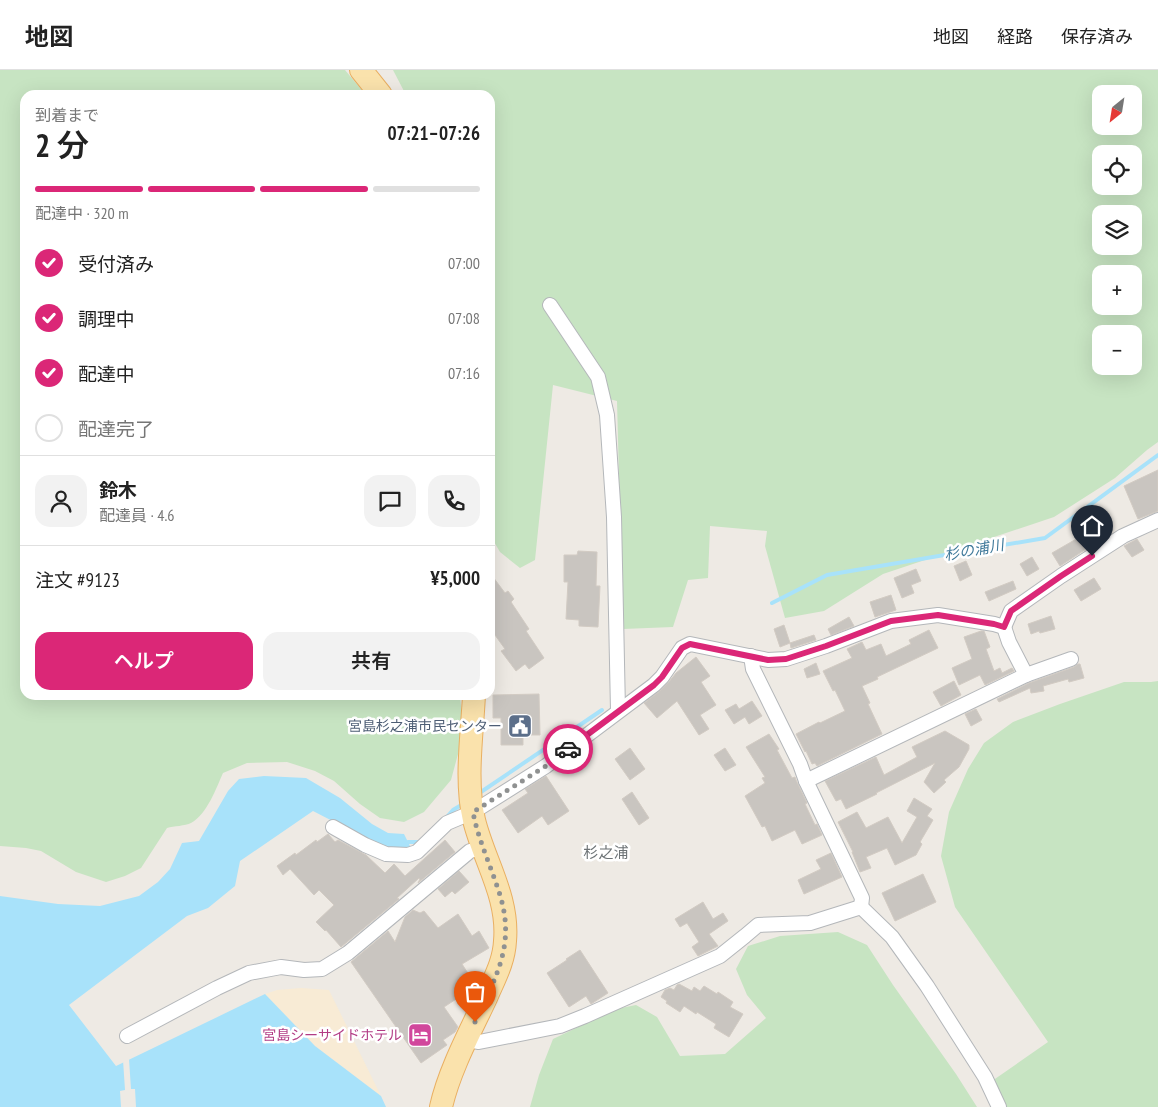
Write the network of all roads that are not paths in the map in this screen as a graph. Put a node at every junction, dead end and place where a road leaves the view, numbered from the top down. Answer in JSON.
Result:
{"nodes":[{"id":1,"x":361,"y":70,"type":"edge"},
{"id":2,"x":377,"y":90,"type":"edge"},
{"id":3,"x":550,"y":305,"type":"dead end"},
{"id":4,"x":1158,"y":520,"type":"edge"},
{"id":5,"x":1004,"y":627,"type":"junction"},
{"id":6,"x":751,"y":656,"type":"junction"},
{"id":7,"x":1071,"y":659,"type":"dead end"},
{"id":8,"x":1026,"y":674,"type":"junction"},
{"id":9,"x":474,"y":700,"type":"edge"},
{"id":10,"x":618,"y":711,"type":"junction"},
{"id":11,"x":806,"y":781,"type":"junction"},
{"id":12,"x":471,"y":799,"type":"junction"},
{"id":13,"x":333,"y":827,"type":"dead end"},
{"id":14,"x":483,"y":848,"type":"junction"},
{"id":15,"x":861,"y":908,"type":"junction"},
{"id":16,"x":127,"y":1036,"type":"dead end"},
{"id":17,"x":467,"y":1040,"type":"junction"},
{"id":18,"x":441,"y":1107,"type":"edge"},
{"id":19,"x":999,"y":1107,"type":"edge"}],
"edges":[{"from":1,"to":2,"type":"main road"},
{"from":3,"to":10,"type":"street"},
{"from":4,"to":5,"type":"street"},
{"from":5,"to":6,"type":"street"},
{"from":5,"to":8,"type":"street"},
{"from":6,"to":10,"type":"street"},
{"from":6,"to":11,"type":"street"},
{"from":7,"to":8,"type":"street"},
{"from":8,"to":11,"type":"street"},
{"from":9,"to":12,"type":"main road"},
{"from":10,"to":12,"type":"street"},
{"from":11,"to":15,"type":"street"},
{"from":12,"to":13,"type":"street"},
{"from":12,"to":14,"type":"main road"},
{"from":14,"to":16,"type":"street"},
{"from":14,"to":17,"type":"main road"},
{"from":15,"to":17,"type":"street"},
{"from":15,"to":19,"type":"street"},
{"from":17,"to":18,"type":"main road"}]}
